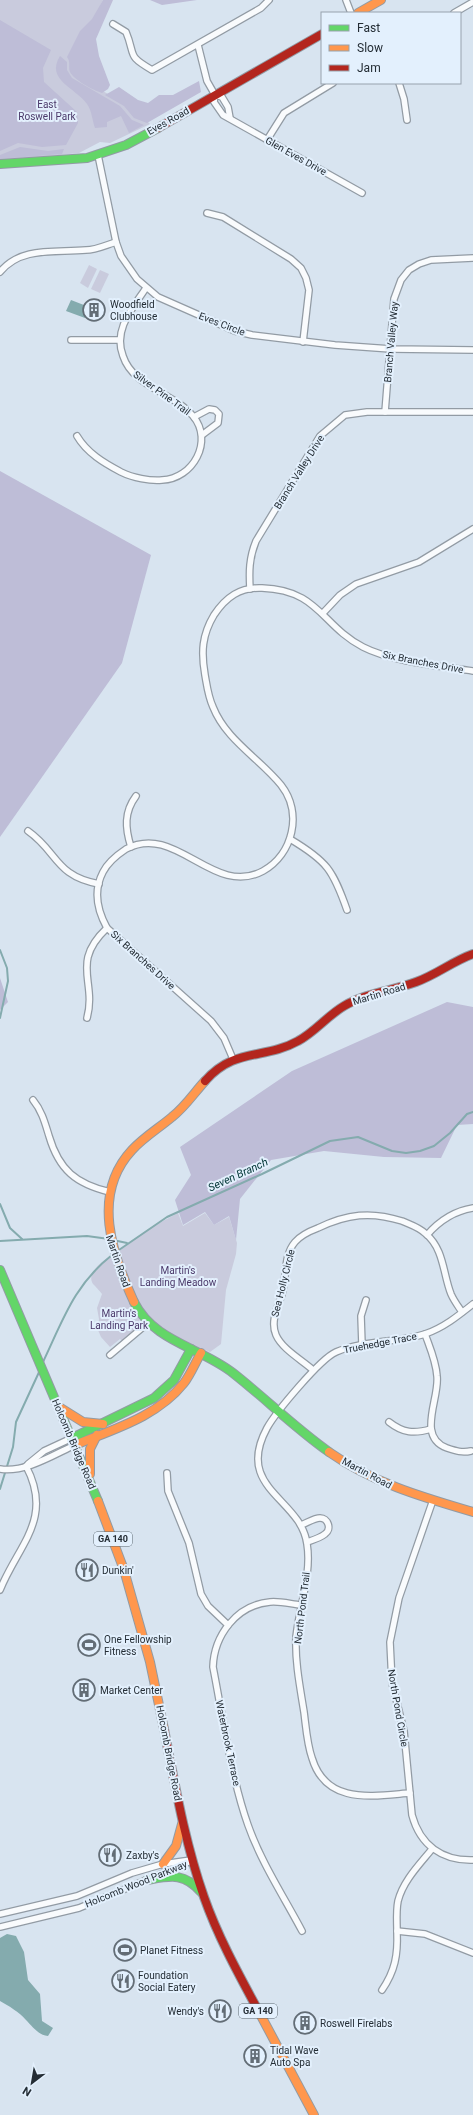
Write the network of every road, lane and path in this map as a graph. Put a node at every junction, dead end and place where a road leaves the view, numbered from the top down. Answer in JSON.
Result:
{"nodes":[{"id":1,"x":269,"y":0,"type":"edge"},
{"id":2,"x":346,"y":0,"type":"edge"},
{"id":3,"x":381,"y":0,"type":"edge"},
{"id":4,"x":473,"y":2,"type":"edge"},
{"id":5,"x":351,"y":12,"type":"edge"},
{"id":6,"x":360,"y":12,"type":"edge"},
{"id":7,"x":456,"y":12,"type":"edge"},
{"id":8,"x":113,"y":24,"type":"dead end"},
{"id":9,"x":321,"y":35,"type":"edge"},
{"id":10,"x":198,"y":45,"type":"junction"},
{"id":11,"x":331,"y":84,"type":"edge"},
{"id":12,"x":399,"y":84,"type":"edge"},
{"id":13,"x":215,"y":95,"type":"junction"},
{"id":14,"x":230,"y":118,"type":"junction"},
{"id":15,"x":407,"y":120,"type":"dead end"},
{"id":16,"x":267,"y":140,"type":"junction"},
{"id":17,"x":98,"y":155,"type":"junction"},
{"id":18,"x":0,"y":164,"type":"edge"},
{"id":19,"x":362,"y":193,"type":"dead end"},
{"id":20,"x":207,"y":213,"type":"dead end"},
{"id":21,"x":116,"y":242,"type":"junction"},
{"id":22,"x":473,"y":258,"type":"edge"},
{"id":23,"x":0,"y":272,"type":"edge"},
{"id":24,"x":146,"y":288,"type":"junction"},
{"id":25,"x":71,"y":340,"type":"dead end"},
{"id":26,"x":120,"y":340,"type":"junction"},
{"id":27,"x":303,"y":342,"type":"junction"},
{"id":28,"x":391,"y":349,"type":"junction"},
{"id":29,"x":473,"y":350,"type":"edge"},
{"id":30,"x":385,"y":412,"type":"junction"},
{"id":31,"x":473,"y":412,"type":"edge"},
{"id":32,"x":194,"y":417,"type":"junction"},
{"id":33,"x":202,"y":435,"type":"junction"},
{"id":34,"x":77,"y":436,"type":"dead end"},
{"id":35,"x":473,"y":529,"type":"edge"},
{"id":36,"x":250,"y":589,"type":"junction"},
{"id":37,"x":323,"y":613,"type":"junction"},
{"id":38,"x":473,"y":672,"type":"edge"},
{"id":39,"x":136,"y":796,"type":"dead end"},
{"id":40,"x":28,"y":831,"type":"dead end"},
{"id":41,"x":290,"y":839,"type":"junction"},
{"id":42,"x":131,"y":847,"type":"junction"},
{"id":43,"x":98,"y":884,"type":"junction"},
{"id":44,"x":347,"y":910,"type":"dead end"},
{"id":45,"x":107,"y":928,"type":"junction"},
{"id":46,"x":473,"y":954,"type":"edge"},
{"id":47,"x":87,"y":1018,"type":"dead end"},
{"id":48,"x":233,"y":1059,"type":"junction"},
{"id":49,"x":32,"y":1100,"type":"dead end"},
{"id":50,"x":110,"y":1192,"type":"junction"},
{"id":51,"x":473,"y":1208,"type":"edge"},
{"id":52,"x":428,"y":1235,"type":"junction"},
{"id":53,"x":0,"y":1270,"type":"edge"},
{"id":54,"x":366,"y":1300,"type":"dead end"},
{"id":55,"x":473,"y":1304,"type":"edge"},
{"id":56,"x":462,"y":1312,"type":"junction"},
{"id":57,"x":148,"y":1323,"type":"junction"},
{"id":58,"x":425,"y":1334,"type":"junction"},
{"id":59,"x":362,"y":1345,"type":"junction"},
{"id":60,"x":191,"y":1349,"type":"junction"},
{"id":61,"x":201,"y":1353,"type":"junction"},
{"id":62,"x":110,"y":1355,"type":"dead end"},
{"id":63,"x":313,"y":1370,"type":"junction"},
{"id":64,"x":59,"y":1406,"type":"junction"},
{"id":65,"x":280,"y":1411,"type":"junction"},
{"id":66,"x":389,"y":1422,"type":"dead end"},
{"id":67,"x":103,"y":1424,"type":"junction"},
{"id":68,"x":431,"y":1429,"type":"junction"},
{"id":69,"x":97,"y":1435,"type":"junction"},
{"id":70,"x":74,"y":1441,"type":"junction"},
{"id":71,"x":471,"y":1451,"type":"dead end"},
{"id":72,"x":26,"y":1466,"type":"junction"},
{"id":73,"x":0,"y":1469,"type":"edge"},
{"id":74,"x":167,"y":1473,"type":"dead end"},
{"id":75,"x":91,"y":1482,"type":"junction"},
{"id":76,"x":433,"y":1500,"type":"junction"},
{"id":77,"x":473,"y":1512,"type":"edge"},
{"id":78,"x":301,"y":1525,"type":"junction"},
{"id":79,"x":307,"y":1542,"type":"junction"},
{"id":80,"x":0,"y":1590,"type":"edge"},
{"id":81,"x":301,"y":1605,"type":"junction"},
{"id":82,"x":228,"y":1625,"type":"junction"},
{"id":83,"x":410,"y":1793,"type":"junction"},
{"id":84,"x":182,"y":1817,"type":"junction"},
{"id":85,"x":432,"y":1849,"type":"junction"},
{"id":86,"x":193,"y":1860,"type":"junction"},
{"id":87,"x":473,"y":1860,"type":"edge"},
{"id":88,"x":163,"y":1864,"type":"junction"},
{"id":89,"x":147,"y":1880,"type":"junction"},
{"id":90,"x":204,"y":1897,"type":"junction"},
{"id":91,"x":0,"y":1914,"type":"edge"},
{"id":92,"x":0,"y":1927,"type":"edge"},
{"id":93,"x":302,"y":1931,"type":"dead end"},
{"id":94,"x":398,"y":1931,"type":"junction"},
{"id":95,"x":473,"y":1953,"type":"edge"},
{"id":96,"x":382,"y":1990,"type":"dead end"},
{"id":97,"x":314,"y":2115,"type":"edge"}],
"edges":[{"from":1,"to":10,"type":"street"},
{"from":2,"to":5,"type":"street"},
{"from":3,"to":6,"type":"street"},
{"from":4,"to":7,"type":"street"},
{"from":8,"to":10,"type":"street"},
{"from":9,"to":13,"type":"street","name":"Eves Road"},
{"from":10,"to":13,"type":"street"},
{"from":11,"to":16,"type":"street"},
{"from":12,"to":15,"type":"street"},
{"from":13,"to":14,"type":"street"},
{"from":13,"to":14,"type":"street","name":"Glen Eves Drive"},
{"from":13,"to":17,"type":"street","name":"Eves Road"},
{"from":14,"to":16,"type":"street","name":"Glen Eves Drive"},
{"from":16,"to":19,"type":"street","name":"Glen Eves Drive"},
{"from":17,"to":18,"type":"street","name":"Eves Road"},
{"from":17,"to":21,"type":"street","name":"Eves Circle"},
{"from":20,"to":27,"type":"street"},
{"from":21,"to":23,"type":"street"},
{"from":21,"to":24,"type":"street","name":"Eves Circle"},
{"from":22,"to":28,"type":"street","name":"Branch Valley Way"},
{"from":24,"to":26,"type":"street","name":"Silver Pine Trail"},
{"from":24,"to":27,"type":"street","name":"Eves Circle"},
{"from":25,"to":26,"type":"street"},
{"from":26,"to":32,"type":"street","name":"Silver Pine Trail"},
{"from":27,"to":28,"type":"street","name":"Eves Circle"},
{"from":28,"to":29,"type":"street","name":"Eves Circle"},
{"from":28,"to":30,"type":"street","name":"Branch Valley Way"},
{"from":30,"to":31,"type":"street","name":"Branch Valley Drive"},
{"from":30,"to":36,"type":"street","name":"Branch Valley Drive"},
{"from":32,"to":33,"type":"street","name":"Silver Pine Trail"},
{"from":32,"to":33,"type":"street"},
{"from":33,"to":34,"type":"street"},
{"from":35,"to":37,"type":"street"},
{"from":36,"to":37,"type":"street","name":"Six Branches Drive"},
{"from":36,"to":41,"type":"street","name":"Six Branches Drive"},
{"from":37,"to":38,"type":"street","name":"Six Branches Drive"},
{"from":39,"to":42,"type":"street"},
{"from":40,"to":43,"type":"street"},
{"from":41,"to":42,"type":"street","name":"Six Branches Drive"},
{"from":41,"to":44,"type":"street"},
{"from":42,"to":43,"type":"street","name":"Six Branches Drive"},
{"from":43,"to":45,"type":"street","name":"Six Branches Drive"},
{"from":45,"to":47,"type":"street"},
{"from":45,"to":48,"type":"street","name":"Six Branches Drive"},
{"from":46,"to":48,"type":"street","name":"Martin Road"},
{"from":48,"to":50,"type":"street","name":"Martin Road"},
{"from":49,"to":50,"type":"street"},
{"from":50,"to":57,"type":"street","name":"Martin Road"},
{"from":51,"to":52,"type":"street"},
{"from":52,"to":56,"type":"street","name":"Sea Holly Circle"},
{"from":52,"to":63,"type":"street","name":"Sea Holly Circle"},
{"from":53,"to":64,"type":"street","name":"Holcomb Bridge Road","number":"GA 140"},
{"from":54,"to":59,"type":"street"},
{"from":55,"to":56,"type":"street","name":"Truehedge Trace"},
{"from":56,"to":58,"type":"street","name":"Truehedge Trace"},
{"from":57,"to":60,"type":"street","name":"Martin Road"},
{"from":57,"to":62,"type":"street"},
{"from":58,"to":59,"type":"street","name":"Truehedge Trace"},
{"from":58,"to":68,"type":"street"},
{"from":59,"to":63,"type":"street","name":"Truehedge Trace"},
{"from":60,"to":61,"type":"street","name":"Martin Road"},
{"from":60,"to":67,"type":"street"},
{"from":61,"to":65,"type":"street","name":"Martin Road"},
{"from":61,"to":69,"type":"street"},
{"from":63,"to":65,"type":"street","name":"Truehedge Trace"},
{"from":64,"to":67,"type":"street"},
{"from":64,"to":70,"type":"street","name":"Holcomb Bridge Road","number":"GA 140"},
{"from":65,"to":76,"type":"street","name":"Martin Road"},
{"from":65,"to":78,"type":"street","name":"North Pond Trail"},
{"from":66,"to":68,"type":"street"},
{"from":67,"to":70,"type":"street"},
{"from":68,"to":71,"type":"street"},
{"from":69,"to":70,"type":"street"},
{"from":69,"to":75,"type":"street"},
{"from":70,"to":72,"type":"street"},
{"from":70,"to":75,"type":"street","name":"Holcomb Bridge Road","number":"GA 140"},
{"from":72,"to":73,"type":"street"},
{"from":72,"to":80,"type":"street"},
{"from":74,"to":82,"type":"street"},
{"from":75,"to":84,"type":"street","name":"Holcomb Bridge Road","number":"GA 140"},
{"from":76,"to":77,"type":"street","name":"Martin Road"},
{"from":76,"to":83,"type":"street","name":"North Pond Circle"},
{"from":78,"to":79,"type":"street","name":"North Pond Trail"},
{"from":78,"to":79,"type":"street"},
{"from":79,"to":81,"type":"street","name":"North Pond Trail"},
{"from":81,"to":82,"type":"street","name":"Waterbrook Terrace"},
{"from":81,"to":83,"type":"street","name":"North Pond Trail"},
{"from":82,"to":93,"type":"street","name":"Waterbrook Terrace"},
{"from":83,"to":85,"type":"street","name":"North Pond Circle"},
{"from":84,"to":86,"type":"street","name":"Holcomb Bridge Road","number":"GA 140"},
{"from":84,"to":88,"type":"street"},
{"from":85,"to":87,"type":"street","name":"North Pond Circle"},
{"from":85,"to":94,"type":"street"},
{"from":86,"to":88,"type":"street","name":"Holcomb Wood Parkway"},
{"from":86,"to":89,"type":"street","name":"Holcomb Wood Parkway"},
{"from":86,"to":90,"type":"street","name":"Holcomb Bridge Road","number":"GA 140"},
{"from":88,"to":91,"type":"street","name":"Holcomb Wood Parkway"},
{"from":89,"to":90,"type":"street"},
{"from":89,"to":92,"type":"street","name":"Holcomb Wood Parkway"},
{"from":90,"to":97,"type":"street","name":"Holcomb Bridge Road","number":"GA 140"},
{"from":94,"to":95,"type":"street"},
{"from":94,"to":96,"type":"street"}]}
